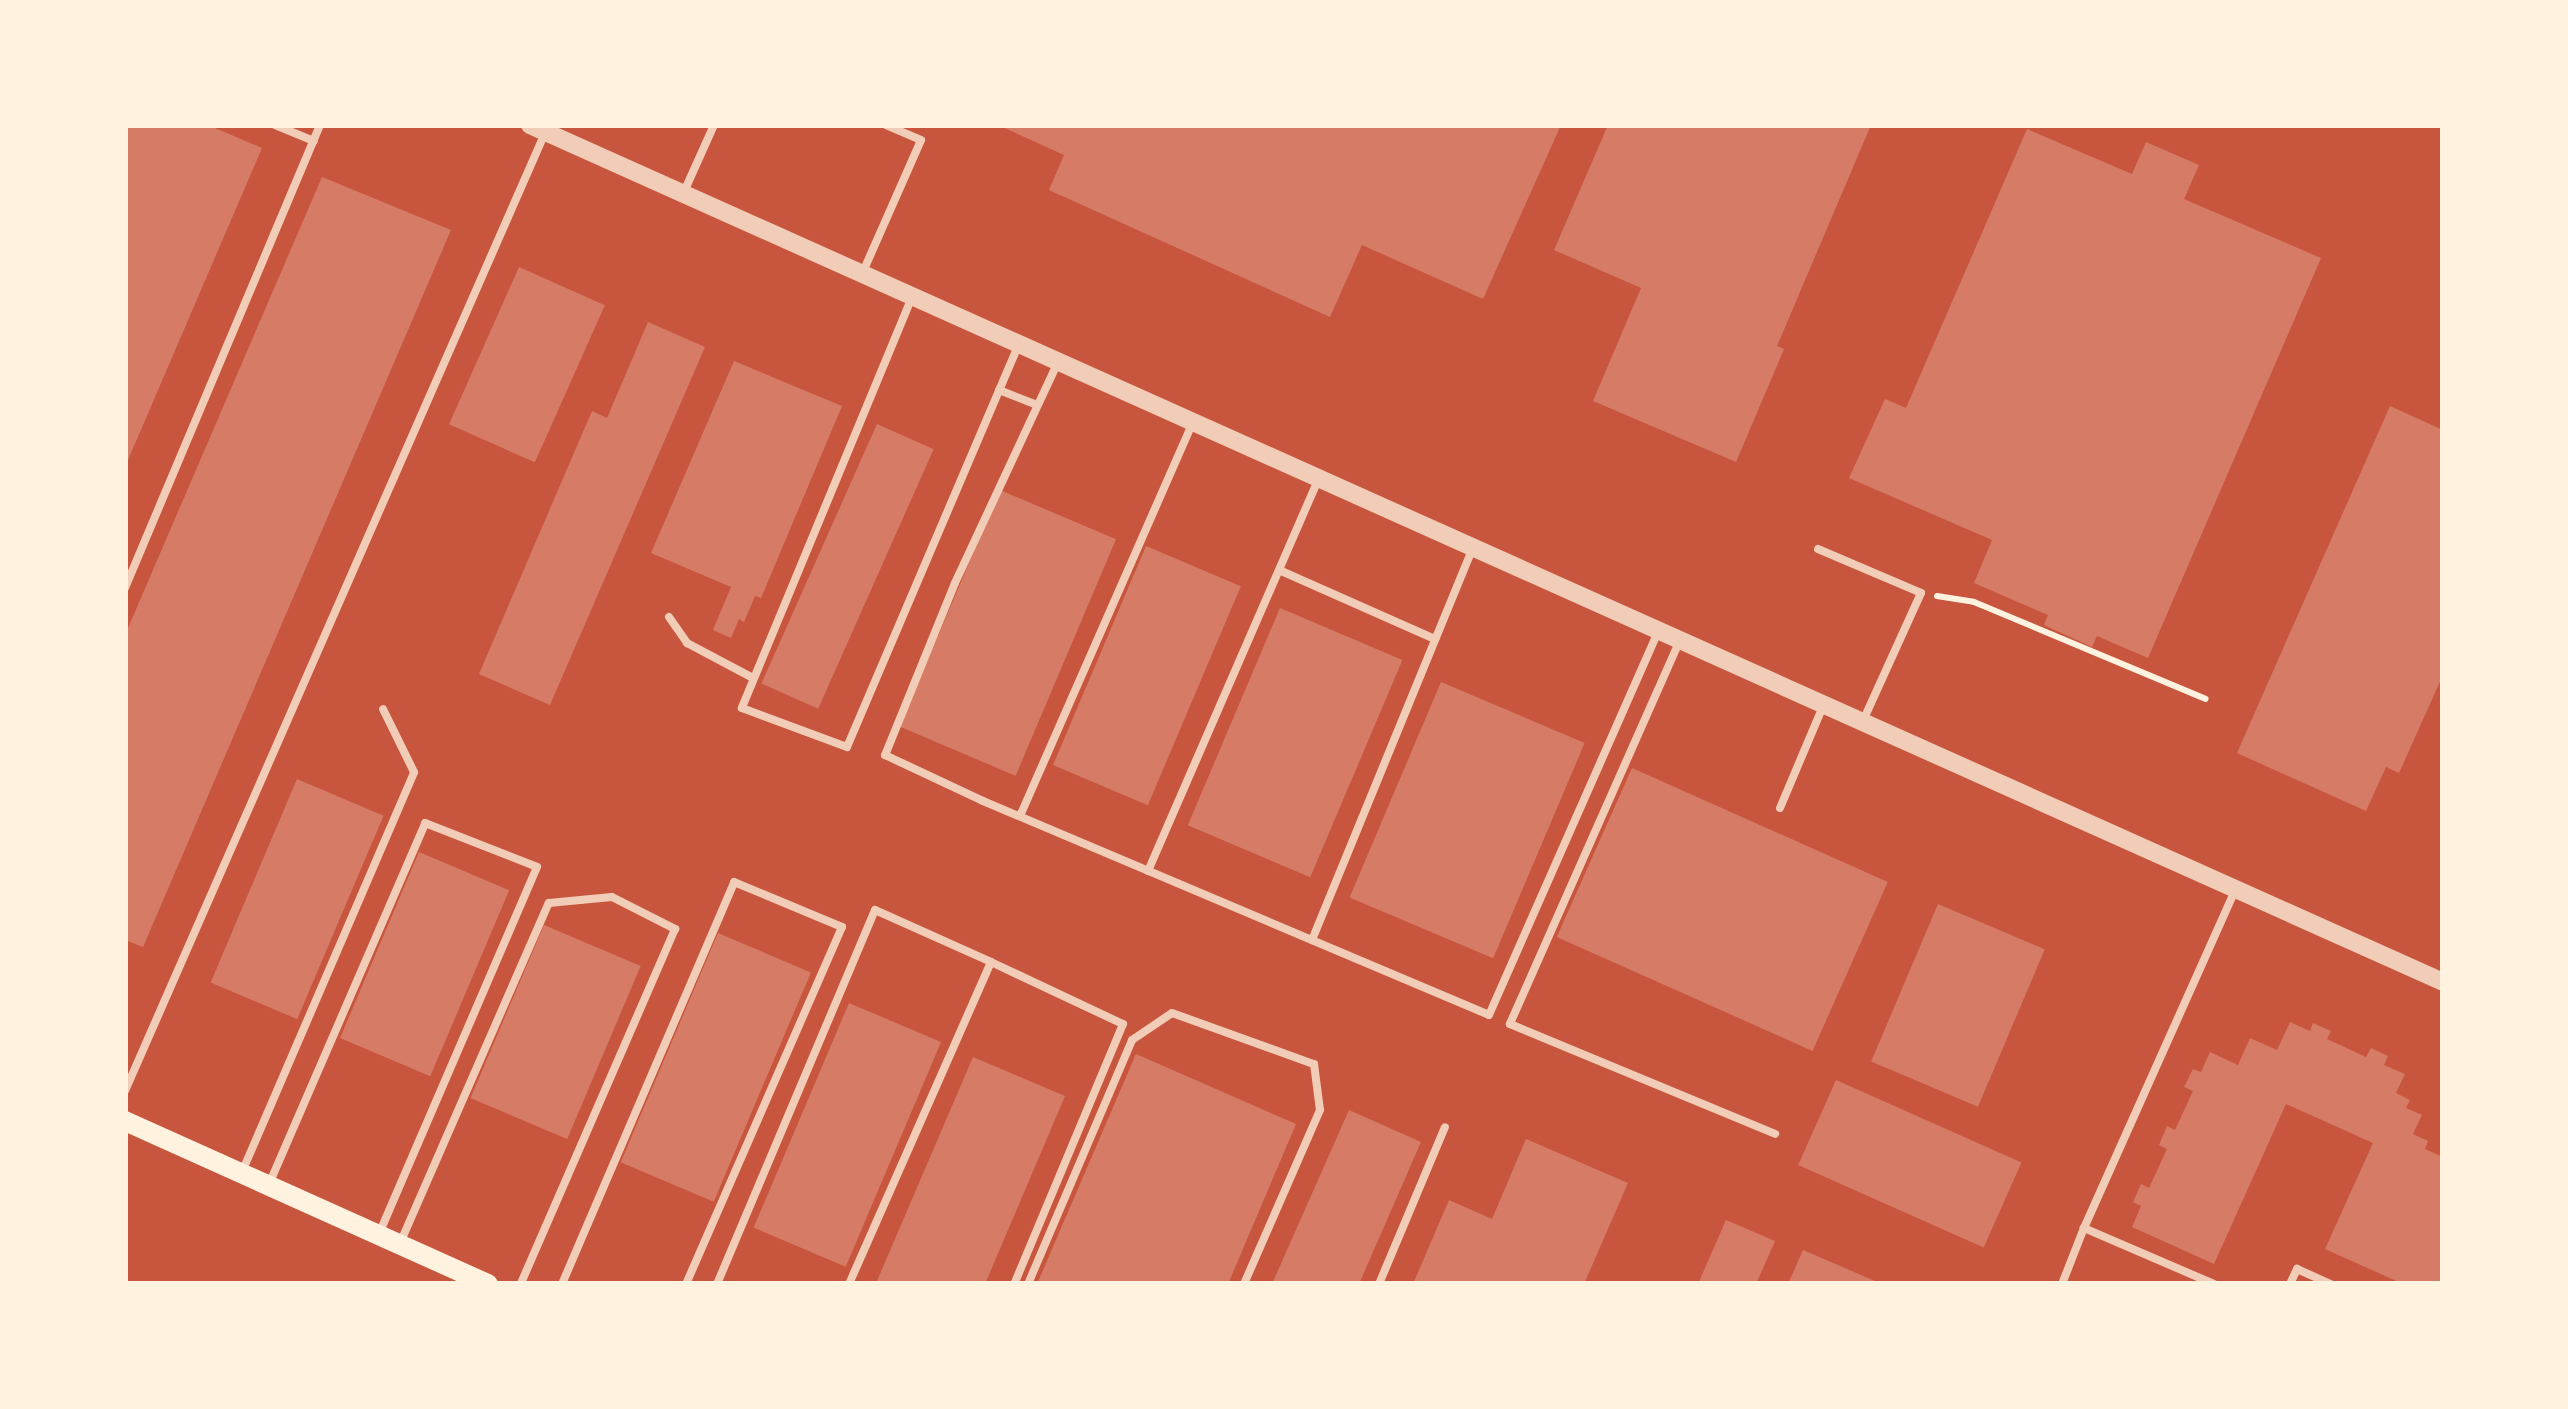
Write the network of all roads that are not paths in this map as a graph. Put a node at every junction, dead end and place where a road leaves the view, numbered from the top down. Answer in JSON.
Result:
{"nodes":[{"id":1,"x":276,"y":125,"type":"edge"},
{"id":2,"x":320,"y":125,"type":"edge"},
{"id":3,"x":714,"y":125,"type":"edge"},
{"id":4,"x":886,"y":125,"type":"edge"},
{"id":5,"x":538,"y":129,"type":"edge"},
{"id":6,"x":314,"y":141,"type":"junction"},
{"id":7,"x":683,"y":194,"type":"junction"},
{"id":8,"x":862,"y":274,"type":"junction"},
{"id":9,"x":912,"y":296,"type":"junction"},
{"id":10,"x":1019,"y":344,"type":"junction"},
{"id":11,"x":1058,"y":362,"type":"junction"},
{"id":12,"x":999,"y":390,"type":"junction"},
{"id":13,"x":1038,"y":406,"type":"junction"},
{"id":14,"x":1193,"y":422,"type":"junction"},
{"id":15,"x":1319,"y":478,"type":"junction"},
{"id":16,"x":1473,"y":547,"type":"junction"},
{"id":17,"x":1818,"y":549,"type":"dead end"},
{"id":18,"x":1279,"y":570,"type":"junction"},
{"id":19,"x":125,"y":588,"type":"edge"},
{"id":20,"x":669,"y":617,"type":"dead end"},
{"id":21,"x":1659,"y":630,"type":"junction"},
{"id":22,"x":1435,"y":639,"type":"junction"},
{"id":23,"x":1680,"y":640,"type":"junction"},
{"id":24,"x":752,"y":678,"type":"junction"},
{"id":25,"x":1824,"y":704,"type":"junction"},
{"id":26,"x":384,"y":709,"type":"dead end"},
{"id":27,"x":1620,"y":718,"type":"junction"},
{"id":28,"x":1863,"y":720,"type":"junction"},
{"id":29,"x":1642,"y":727,"type":"junction"},
{"id":30,"x":1780,"y":808,"type":"dead end"},
{"id":31,"x":1020,"y":816,"type":"junction"},
{"id":32,"x":1148,"y":871,"type":"junction"},
{"id":33,"x":2236,"y":888,"type":"junction"},
{"id":34,"x":1312,"y":940,"type":"junction"},
{"id":35,"x":991,"y":962,"type":"junction"},
{"id":36,"x":2443,"y":982,"type":"edge"},
{"id":37,"x":125,"y":1090,"type":"edge"},
{"id":38,"x":125,"y":1121,"type":"edge"},
{"id":39,"x":1445,"y":1127,"type":"dead end"},
{"id":40,"x":1775,"y":1134,"type":"dead end"},
{"id":41,"x":242,"y":1172,"type":"junction"},
{"id":42,"x":269,"y":1184,"type":"junction"},
{"id":43,"x":2084,"y":1228,"type":"junction"},
{"id":44,"x":379,"y":1234,"type":"junction"},
{"id":45,"x":400,"y":1244,"type":"junction"},
{"id":46,"x":488,"y":1284,"type":"edge"},
{"id":47,"x":522,"y":1284,"type":"edge"},
{"id":48,"x":562,"y":1284,"type":"edge"},
{"id":49,"x":686,"y":1284,"type":"edge"},
{"id":50,"x":718,"y":1284,"type":"edge"},
{"id":51,"x":849,"y":1284,"type":"edge"},
{"id":52,"x":1014,"y":1284,"type":"edge"},
{"id":53,"x":1028,"y":1284,"type":"edge"},
{"id":54,"x":1244,"y":1284,"type":"edge"},
{"id":55,"x":1379,"y":1284,"type":"edge"},
{"id":56,"x":2062,"y":1284,"type":"edge"},
{"id":57,"x":2214,"y":1284,"type":"edge"},
{"id":58,"x":2290,"y":1284,"type":"edge"},
{"id":59,"x":2331,"y":1284,"type":"edge"}],
"edges":[{"from":1,"to":6,"type":"lane"},
{"from":2,"to":6,"type":"lane"},
{"from":3,"to":7,"type":"lane"},
{"from":4,"to":8,"type":"lane"},
{"from":5,"to":7,"type":"street"},
{"from":5,"to":37,"type":"lane"},
{"from":6,"to":19,"type":"lane"},
{"from":7,"to":8,"type":"street"},
{"from":8,"to":9,"type":"street"},
{"from":9,"to":10,"type":"street"},
{"from":9,"to":24,"type":"lane"},
{"from":10,"to":11,"type":"street"},
{"from":10,"to":12,"type":"lane"},
{"from":11,"to":13,"type":"lane"},
{"from":11,"to":14,"type":"street"},
{"from":12,"to":13,"type":"lane"},
{"from":12,"to":24,"type":"lane"},
{"from":13,"to":31,"type":"lane"},
{"from":14,"to":15,"type":"street"},
{"from":14,"to":31,"type":"lane"},
{"from":15,"to":16,"type":"street"},
{"from":15,"to":18,"type":"lane"},
{"from":16,"to":21,"type":"street"},
{"from":16,"to":22,"type":"lane"},
{"from":17,"to":28,"type":"lane"},
{"from":18,"to":22,"type":"lane"},
{"from":18,"to":32,"type":"lane"},
{"from":20,"to":24,"type":"lane"},
{"from":21,"to":23,"type":"street"},
{"from":21,"to":27,"type":"lane"},
{"from":22,"to":34,"type":"lane"},
{"from":23,"to":25,"type":"street"},
{"from":23,"to":29,"type":"lane"},
{"from":25,"to":28,"type":"street"},
{"from":25,"to":30,"type":"lane"},
{"from":26,"to":41,"type":"lane"},
{"from":27,"to":29,"type":"lane"},
{"from":27,"to":34,"type":"lane"},
{"from":28,"to":33,"type":"street"},
{"from":29,"to":40,"type":"lane"},
{"from":31,"to":32,"type":"lane"},
{"from":32,"to":34,"type":"lane"},
{"from":33,"to":36,"type":"street"},
{"from":33,"to":43,"type":"lane"},
{"from":35,"to":50,"type":"lane"},
{"from":35,"to":51,"type":"lane"},
{"from":35,"to":52,"type":"lane"},
{"from":38,"to":41,"type":"main road"},
{"from":39,"to":55,"type":"lane"},
{"from":41,"to":42,"type":"main road"},
{"from":42,"to":44,"type":"main road"},
{"from":42,"to":44,"type":"lane"},
{"from":43,"to":56,"type":"lane"},
{"from":43,"to":57,"type":"lane"},
{"from":44,"to":45,"type":"main road"},
{"from":45,"to":46,"type":"main road"},
{"from":45,"to":47,"type":"lane"},
{"from":48,"to":49,"type":"lane"},
{"from":53,"to":54,"type":"lane"},
{"from":58,"to":59,"type":"lane"}]}
